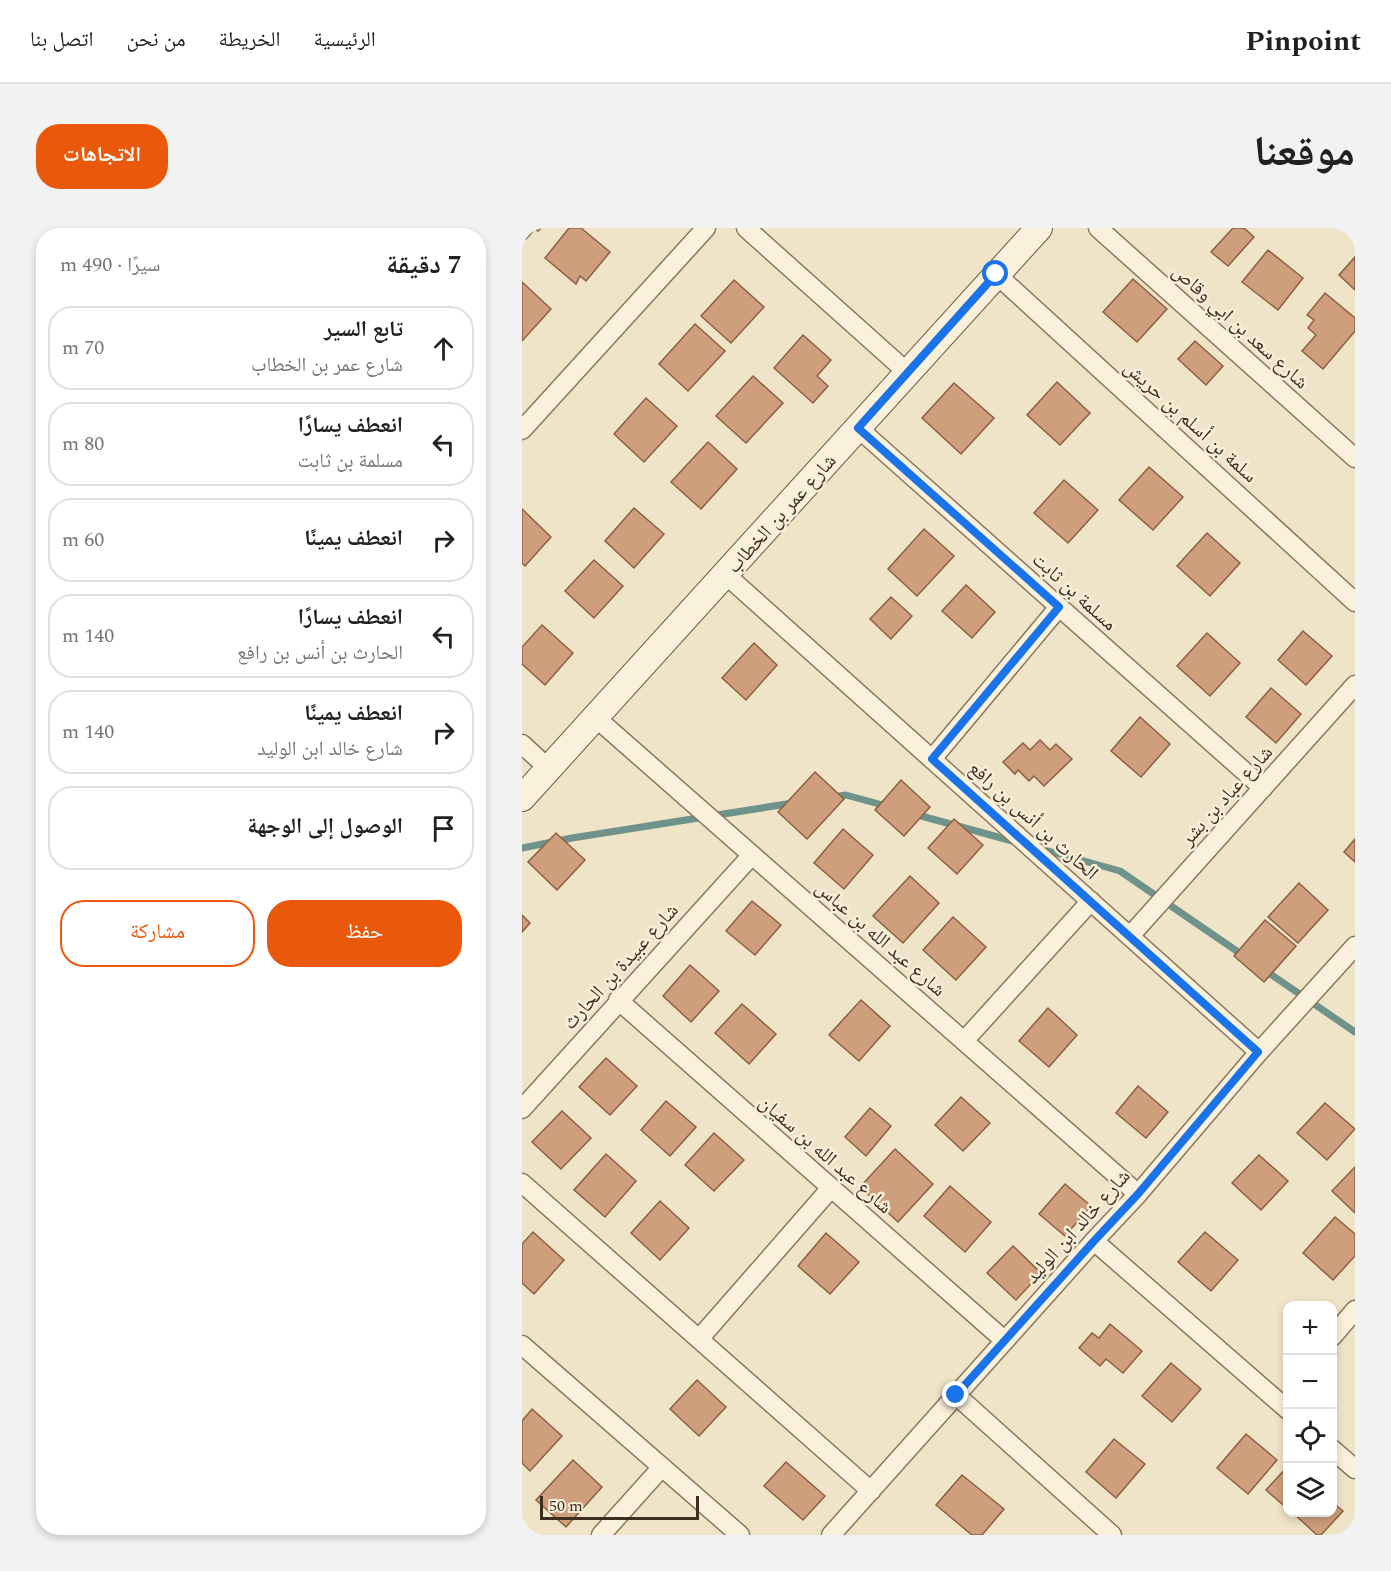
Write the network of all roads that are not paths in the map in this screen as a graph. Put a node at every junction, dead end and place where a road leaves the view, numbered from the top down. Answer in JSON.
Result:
{"nodes":[{"id":1,"x":706,"y":228,"type":"edge"},
{"id":2,"x":746,"y":228,"type":"edge"},
{"id":3,"x":1039,"y":228,"type":"edge"},
{"id":4,"x":1098,"y":228,"type":"edge"},
{"id":5,"x":996,"y":274,"type":"junction"},
{"id":6,"x":908,"y":373,"type":"junction"},
{"id":7,"x":858,"y":428,"type":"junction"},
{"id":8,"x":522,"y":430,"type":"edge"},
{"id":9,"x":1355,"y":458,"type":"edge"},
{"id":10,"x":725,"y":574,"type":"junction"},
{"id":11,"x":1355,"y":602,"type":"edge"},
{"id":12,"x":1059,"y":607,"type":"junction"},
{"id":13,"x":1355,"y":685,"type":"edge"},
{"id":14,"x":595,"y":717,"type":"junction"},
{"id":15,"x":522,"y":744,"type":"edge"},
{"id":16,"x":932,"y":759,"type":"junction"},
{"id":17,"x":549,"y":769,"type":"junction"},
{"id":18,"x":1263,"y":788,"type":"junction"},
{"id":19,"x":522,"y":798,"type":"edge"},
{"id":20,"x":752,"y":855,"type":"junction"},
{"id":21,"x":1091,"y":901,"type":"junction"},
{"id":22,"x":1130,"y":936,"type":"junction"},
{"id":23,"x":1355,"y":946,"type":"edge"},
{"id":24,"x":618,"y":1000,"type":"junction"},
{"id":25,"x":964,"y":1041,"type":"junction"},
{"id":26,"x":1258,"y":1052,"type":"junction"},
{"id":27,"x":522,"y":1109,"type":"edge"},
{"id":28,"x":522,"y":1183,"type":"edge"},
{"id":29,"x":831,"y":1188,"type":"junction"},
{"id":30,"x":1138,"y":1194,"type":"junction"},
{"id":31,"x":1094,"y":1241,"type":"junction"},
{"id":32,"x":1355,"y":1310,"type":"edge"},
{"id":33,"x":1337,"y":1331,"type":"edge"},
{"id":34,"x":699,"y":1339,"type":"junction"},
{"id":35,"x":1004,"y":1340,"type":"junction"},
{"id":36,"x":522,"y":1346,"type":"edge"},
{"id":37,"x":956,"y":1395,"type":"junction"},
{"id":38,"x":1283,"y":1400,"type":"edge"},
{"id":39,"x":1337,"y":1453,"type":"edge"},
{"id":40,"x":662,"y":1467,"type":"junction"},
{"id":41,"x":1355,"y":1469,"type":"edge"},
{"id":42,"x":871,"y":1491,"type":"junction"},
{"id":43,"x":601,"y":1535,"type":"edge"},
{"id":44,"x":740,"y":1535,"type":"edge"},
{"id":45,"x":831,"y":1535,"type":"edge"},
{"id":46,"x":1112,"y":1535,"type":"edge"}],
"edges":[{"from":1,"to":8,"type":"street"},
{"from":2,"to":6,"type":"street"},
{"from":3,"to":5,"type":"street","name":"شارع عمر بن الخطاب"},
{"from":4,"to":9,"type":"street","name":"شارع سعد بن ابي وقاص"},
{"from":5,"to":6,"type":"street","name":"شارع عمر بن الخطاب"},
{"from":5,"to":11,"type":"street","name":"سلمة بن أسلم بن حريش"},
{"from":6,"to":7,"type":"street","name":"شارع عمر بن الخطاب"},
{"from":7,"to":10,"type":"street","name":"شارع عمر بن الخطاب"},
{"from":7,"to":12,"type":"street","name":"مسلمة بن ثابت"},
{"from":10,"to":14,"type":"street","name":"شارع عمر بن الخطاب"},
{"from":10,"to":16,"type":"street","name":"الحارث بن أنس بن رافع"},
{"from":12,"to":16,"type":"street"},
{"from":12,"to":18,"type":"street","name":"مسلمة بن ثابت"},
{"from":13,"to":18,"type":"street","name":"شارع عباد بن بشر"},
{"from":14,"to":17,"type":"street","name":"شارع عمر بن الخطاب"},
{"from":14,"to":20,"type":"street","name":"شارع عبد الله بن عباس"},
{"from":15,"to":17,"type":"street"},
{"from":16,"to":21,"type":"street","name":"الحارث بن أنس بن رافع"},
{"from":17,"to":19,"type":"street","name":"شارع عمر بن الخطاب"},
{"from":18,"to":22,"type":"street","name":"شارع عباد بن بشر"},
{"from":20,"to":24,"type":"street","name":"شارع عبيدة بن الحارث"},
{"from":20,"to":25,"type":"street","name":"شارع عبد الله بن عباس"},
{"from":21,"to":22,"type":"street","name":"الحارث بن أنس بن رافع"},
{"from":21,"to":25,"type":"street"},
{"from":22,"to":26,"type":"street","name":"الحارث بن أنس بن رافع"},
{"from":23,"to":26,"type":"street","name":"شارع خالد ابن الوليد"},
{"from":24,"to":27,"type":"street","name":"شارع عبيدة بن الحارث"},
{"from":24,"to":29,"type":"street","name":"شارع عبد الله بن سفيان"},
{"from":25,"to":30,"type":"street","name":"شارع عبد الله بن عباس"},
{"from":26,"to":30,"type":"street","name":"شارع خالد ابن الوليد"},
{"from":28,"to":34,"type":"street"},
{"from":29,"to":34,"type":"street"},
{"from":29,"to":35,"type":"street","name":"شارع عبد الله بن سفيان"},
{"from":30,"to":31,"type":"street","name":"شارع خالد ابن الوليد"},
{"from":31,"to":35,"type":"street","name":"شارع خالد ابن الوليد"},
{"from":31,"to":38,"type":"street"},
{"from":32,"to":33,"type":"street"},
{"from":34,"to":42,"type":"street"},
{"from":35,"to":37,"type":"street","name":"شارع خالد ابن الوليد"},
{"from":36,"to":40,"type":"street"},
{"from":37,"to":42,"type":"street","name":"شارع خالد ابن الوليد"},
{"from":37,"to":46,"type":"street"},
{"from":39,"to":41,"type":"street"},
{"from":40,"to":43,"type":"street"},
{"from":40,"to":44,"type":"street"},
{"from":42,"to":45,"type":"street","name":"شارع خالد ابن الوليد"}]}
